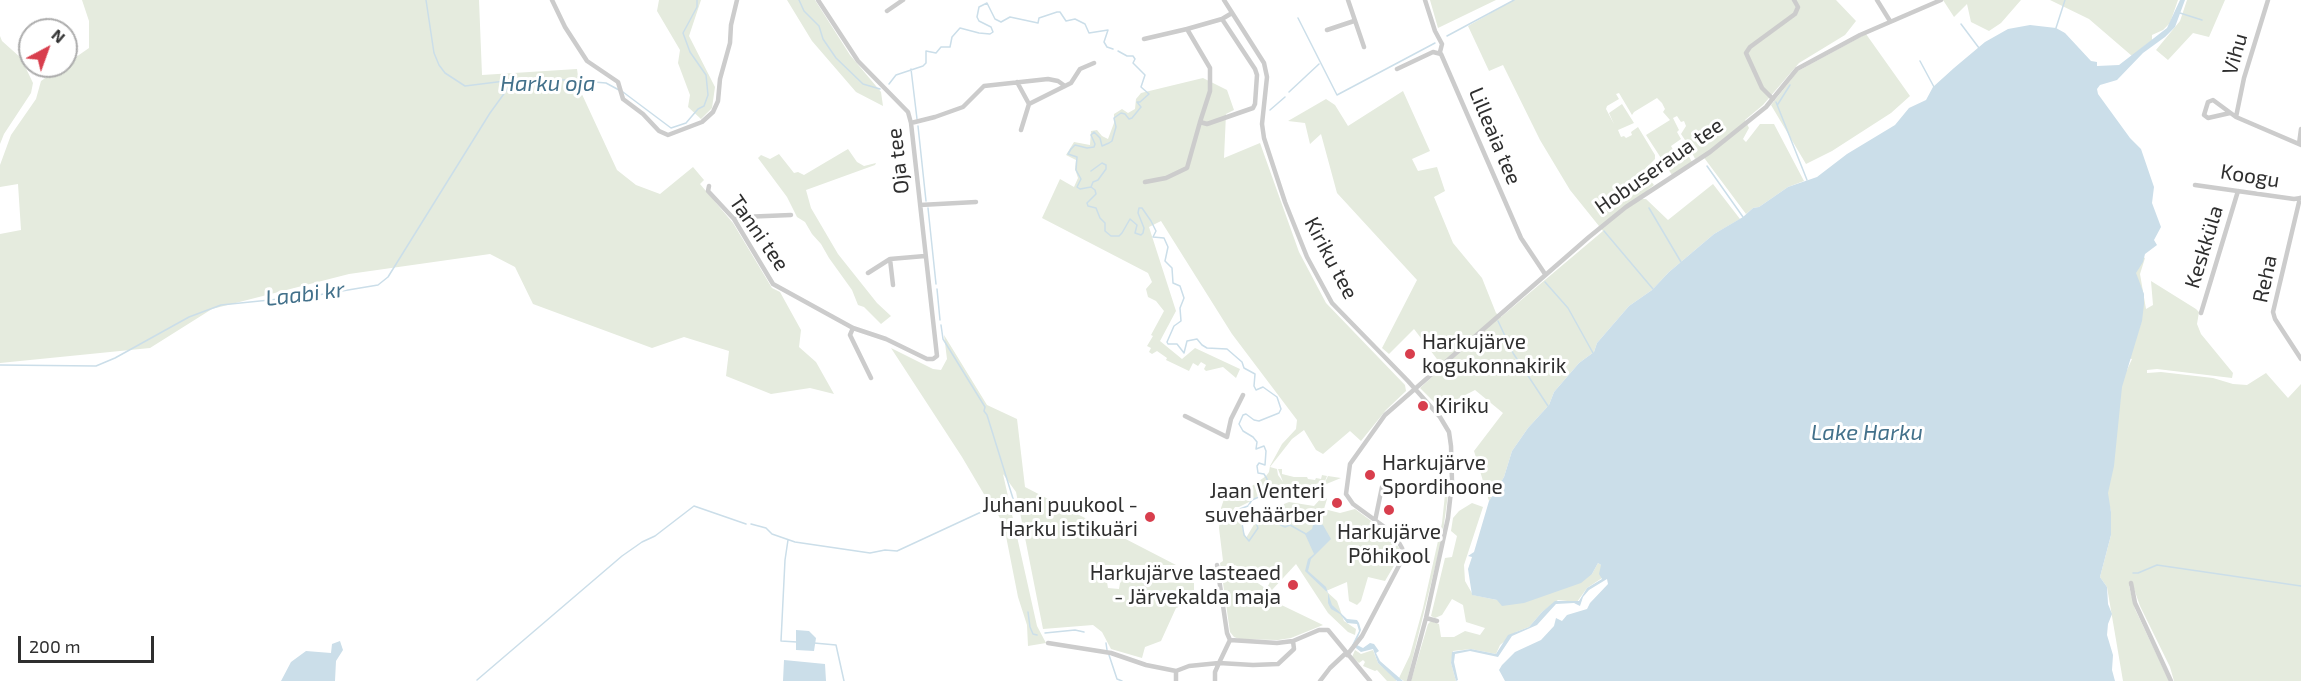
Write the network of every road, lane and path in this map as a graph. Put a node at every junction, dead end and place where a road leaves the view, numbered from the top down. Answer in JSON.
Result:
{"nodes":[{"id":1,"x":552,"y":0,"type":"edge"},
{"id":2,"x":737,"y":0,"type":"edge"},
{"id":3,"x":818,"y":0,"type":"edge"},
{"id":4,"x":903,"y":0,"type":"edge"},
{"id":5,"x":1224,"y":0,"type":"edge"},
{"id":6,"x":1348,"y":0,"type":"edge"},
{"id":7,"x":1425,"y":0,"type":"edge"},
{"id":8,"x":1794,"y":0,"type":"edge"},
{"id":9,"x":1876,"y":0,"type":"edge"},
{"id":10,"x":1941,"y":0,"type":"edge"},
{"id":11,"x":2268,"y":0,"type":"edge"},
{"id":12,"x":887,"y":11,"type":"dead end"},
{"id":13,"x":1232,"y":13,"type":"junction"},
{"id":14,"x":1222,"y":19,"type":"junction"},
{"id":15,"x":1354,"y":21,"type":"junction"},
{"id":16,"x":1890,"y":21,"type":"junction"},
{"id":17,"x":1187,"y":29,"type":"junction"},
{"id":18,"x":1327,"y":30,"type":"dead end"},
{"id":19,"x":1144,"y":39,"type":"dead end"},
{"id":20,"x":1364,"y":47,"type":"dead end"},
{"id":21,"x":1440,"y":52,"type":"junction"},
{"id":22,"x":1094,"y":63,"type":"dead end"},
{"id":23,"x":1397,"y":69,"type":"dead end"},
{"id":24,"x":1017,"y":82,"type":"junction"},
{"id":25,"x":1065,"y":86,"type":"junction"},
{"id":26,"x":1773,"y":99,"type":"junction"},
{"id":27,"x":1029,"y":104,"type":"junction"},
{"id":28,"x":2230,"y":113,"type":"junction"},
{"id":29,"x":2236,"y":117,"type":"junction"},
{"id":30,"x":1200,"y":122,"type":"junction"},
{"id":31,"x":911,"y":123,"type":"junction"},
{"id":32,"x":2301,"y":129,"type":"edge"},
{"id":33,"x":1021,"y":130,"type":"dead end"},
{"id":34,"x":2300,"y":145,"type":"edge"},
{"id":35,"x":1145,"y":182,"type":"dead end"},
{"id":36,"x":2194,"y":185,"type":"dead end"},
{"id":37,"x":709,"y":186,"type":"dead end"},
{"id":38,"x":2238,"y":191,"type":"junction"},
{"id":39,"x":2300,"y":198,"type":"edge"},
{"id":40,"x":976,"y":202,"type":"dead end"},
{"id":41,"x":920,"y":205,"type":"junction"},
{"id":42,"x":791,"y":215,"type":"dead end"},
{"id":43,"x":734,"y":219,"type":"junction"},
{"id":44,"x":926,"y":256,"type":"junction"},
{"id":45,"x":890,"y":259,"type":"junction"},
{"id":46,"x":868,"y":273,"type":"dead end"},
{"id":47,"x":1545,"y":274,"type":"junction"},
{"id":48,"x":893,"y":285,"type":"dead end"},
{"id":49,"x":2201,"y":313,"type":"dead end"},
{"id":50,"x":853,"y":328,"type":"junction"},
{"id":51,"x":937,"y":350,"type":"joint"},
{"id":52,"x":2301,"y":359,"type":"edge"},
{"id":53,"x":871,"y":378,"type":"dead end"},
{"id":54,"x":1414,"y":388,"type":"junction"},
{"id":55,"x":1243,"y":395,"type":"dead end"},
{"id":56,"x":1185,"y":416,"type":"dead end"},
{"id":57,"x":1382,"y":487,"type":"dead end"},
{"id":58,"x":1375,"y":520,"type":"junction"},
{"id":59,"x":1216,"y":565,"type":"dead end"},
{"id":60,"x":2131,"y":583,"type":"dead end"},
{"id":61,"x":1426,"y":618,"type":"junction"},
{"id":62,"x":1437,"y":621,"type":"dead end"},
{"id":63,"x":1230,"y":640,"type":"junction"},
{"id":64,"x":1293,"y":641,"type":"junction"},
{"id":65,"x":1048,"y":643,"type":"dead end"},
{"id":66,"x":1347,"y":654,"type":"junction"},
{"id":67,"x":1219,"y":663,"type":"junction"},
{"id":68,"x":1176,"y":671,"type":"junction"},
{"id":69,"x":1176,"y":681,"type":"edge"},
{"id":70,"x":1215,"y":681,"type":"edge"},
{"id":71,"x":1320,"y":681,"type":"edge"},
{"id":72,"x":1370,"y":681,"type":"edge"},
{"id":73,"x":1409,"y":681,"type":"edge"},
{"id":74,"x":2171,"y":681,"type":"edge"}],
"edges":[{"from":1,"to":2,"type":"street"},
{"from":3,"to":31,"type":"street","name":"Oja tee"},
{"from":4,"to":12,"type":"street"},
{"from":5,"to":13,"type":"street","name":"Kiriku tee"},
{"from":6,"to":15,"type":"street"},
{"from":7,"to":21,"type":"street","name":"Lilleaia tee"},
{"from":8,"to":26,"type":"street"},
{"from":9,"to":16,"type":"street"},
{"from":10,"to":16,"type":"street","name":"Hobuseraua tee"},
{"from":11,"to":29,"type":"street","name":"Vihu"},
{"from":13,"to":14,"type":"street"},
{"from":13,"to":54,"type":"street","name":"Kiriku tee"},
{"from":14,"to":17,"type":"street"},
{"from":14,"to":30,"type":"street"},
{"from":15,"to":18,"type":"street"},
{"from":15,"to":20,"type":"street"},
{"from":16,"to":26,"type":"street","name":"Hobuseraua tee"},
{"from":17,"to":19,"type":"street"},
{"from":17,"to":30,"type":"street"},
{"from":21,"to":23,"type":"street"},
{"from":21,"to":47,"type":"street","name":"Lilleaia tee"},
{"from":22,"to":25,"type":"street"},
{"from":24,"to":25,"type":"street"},
{"from":24,"to":27,"type":"street"},
{"from":24,"to":31,"type":"street"},
{"from":25,"to":27,"type":"street"},
{"from":26,"to":47,"type":"street","name":"Hobuseraua tee"},
{"from":27,"to":33,"type":"street"},
{"from":28,"to":28,"type":"street"},
{"from":28,"to":29,"type":"street"},
{"from":29,"to":34,"type":"street"},
{"from":30,"to":35,"type":"street"},
{"from":31,"to":41,"type":"street","name":"Oja tee"},
{"from":32,"to":34,"type":"street"},
{"from":36,"to":38,"type":"street","name":"Koogu"},
{"from":37,"to":43,"type":"street","name":"Tanni tee"},
{"from":38,"to":39,"type":"street","name":"Koogu"},
{"from":38,"to":49,"type":"street","name":"Keskküla"},
{"from":39,"to":52,"type":"street","name":"Reha"},
{"from":40,"to":41,"type":"street"},
{"from":41,"to":44,"type":"street","name":"Oja tee"},
{"from":42,"to":43,"type":"street"},
{"from":43,"to":50,"type":"street","name":"Tanni tee"},
{"from":44,"to":45,"type":"street"},
{"from":44,"to":51,"type":"street","name":"Oja tee"},
{"from":45,"to":46,"type":"street"},
{"from":45,"to":48,"type":"street"},
{"from":47,"to":54,"type":"street","name":"Hobuseraua tee"},
{"from":50,"to":51,"type":"street","name":"Tanni tee"},
{"from":50,"to":53,"type":"street"},
{"from":54,"to":58,"type":"street","name":"Hobuseraua tee"},
{"from":54,"to":61,"type":"street","name":"Kiriku tee"},
{"from":55,"to":56,"type":"street"},
{"from":57,"to":58,"type":"street"},
{"from":58,"to":66,"type":"street"},
{"from":59,"to":63,"type":"street"},
{"from":60,"to":74,"type":"street"},
{"from":61,"to":62,"type":"street"},
{"from":61,"to":73,"type":"street","name":"Kiriku tee"},
{"from":63,"to":64,"type":"street"},
{"from":63,"to":67,"type":"street"},
{"from":64,"to":66,"type":"street"},
{"from":64,"to":67,"type":"street"},
{"from":65,"to":68,"type":"street"},
{"from":66,"to":71,"type":"street"},
{"from":66,"to":72,"type":"street"},
{"from":67,"to":68,"type":"street"},
{"from":67,"to":70,"type":"street"},
{"from":68,"to":69,"type":"street"}]}
